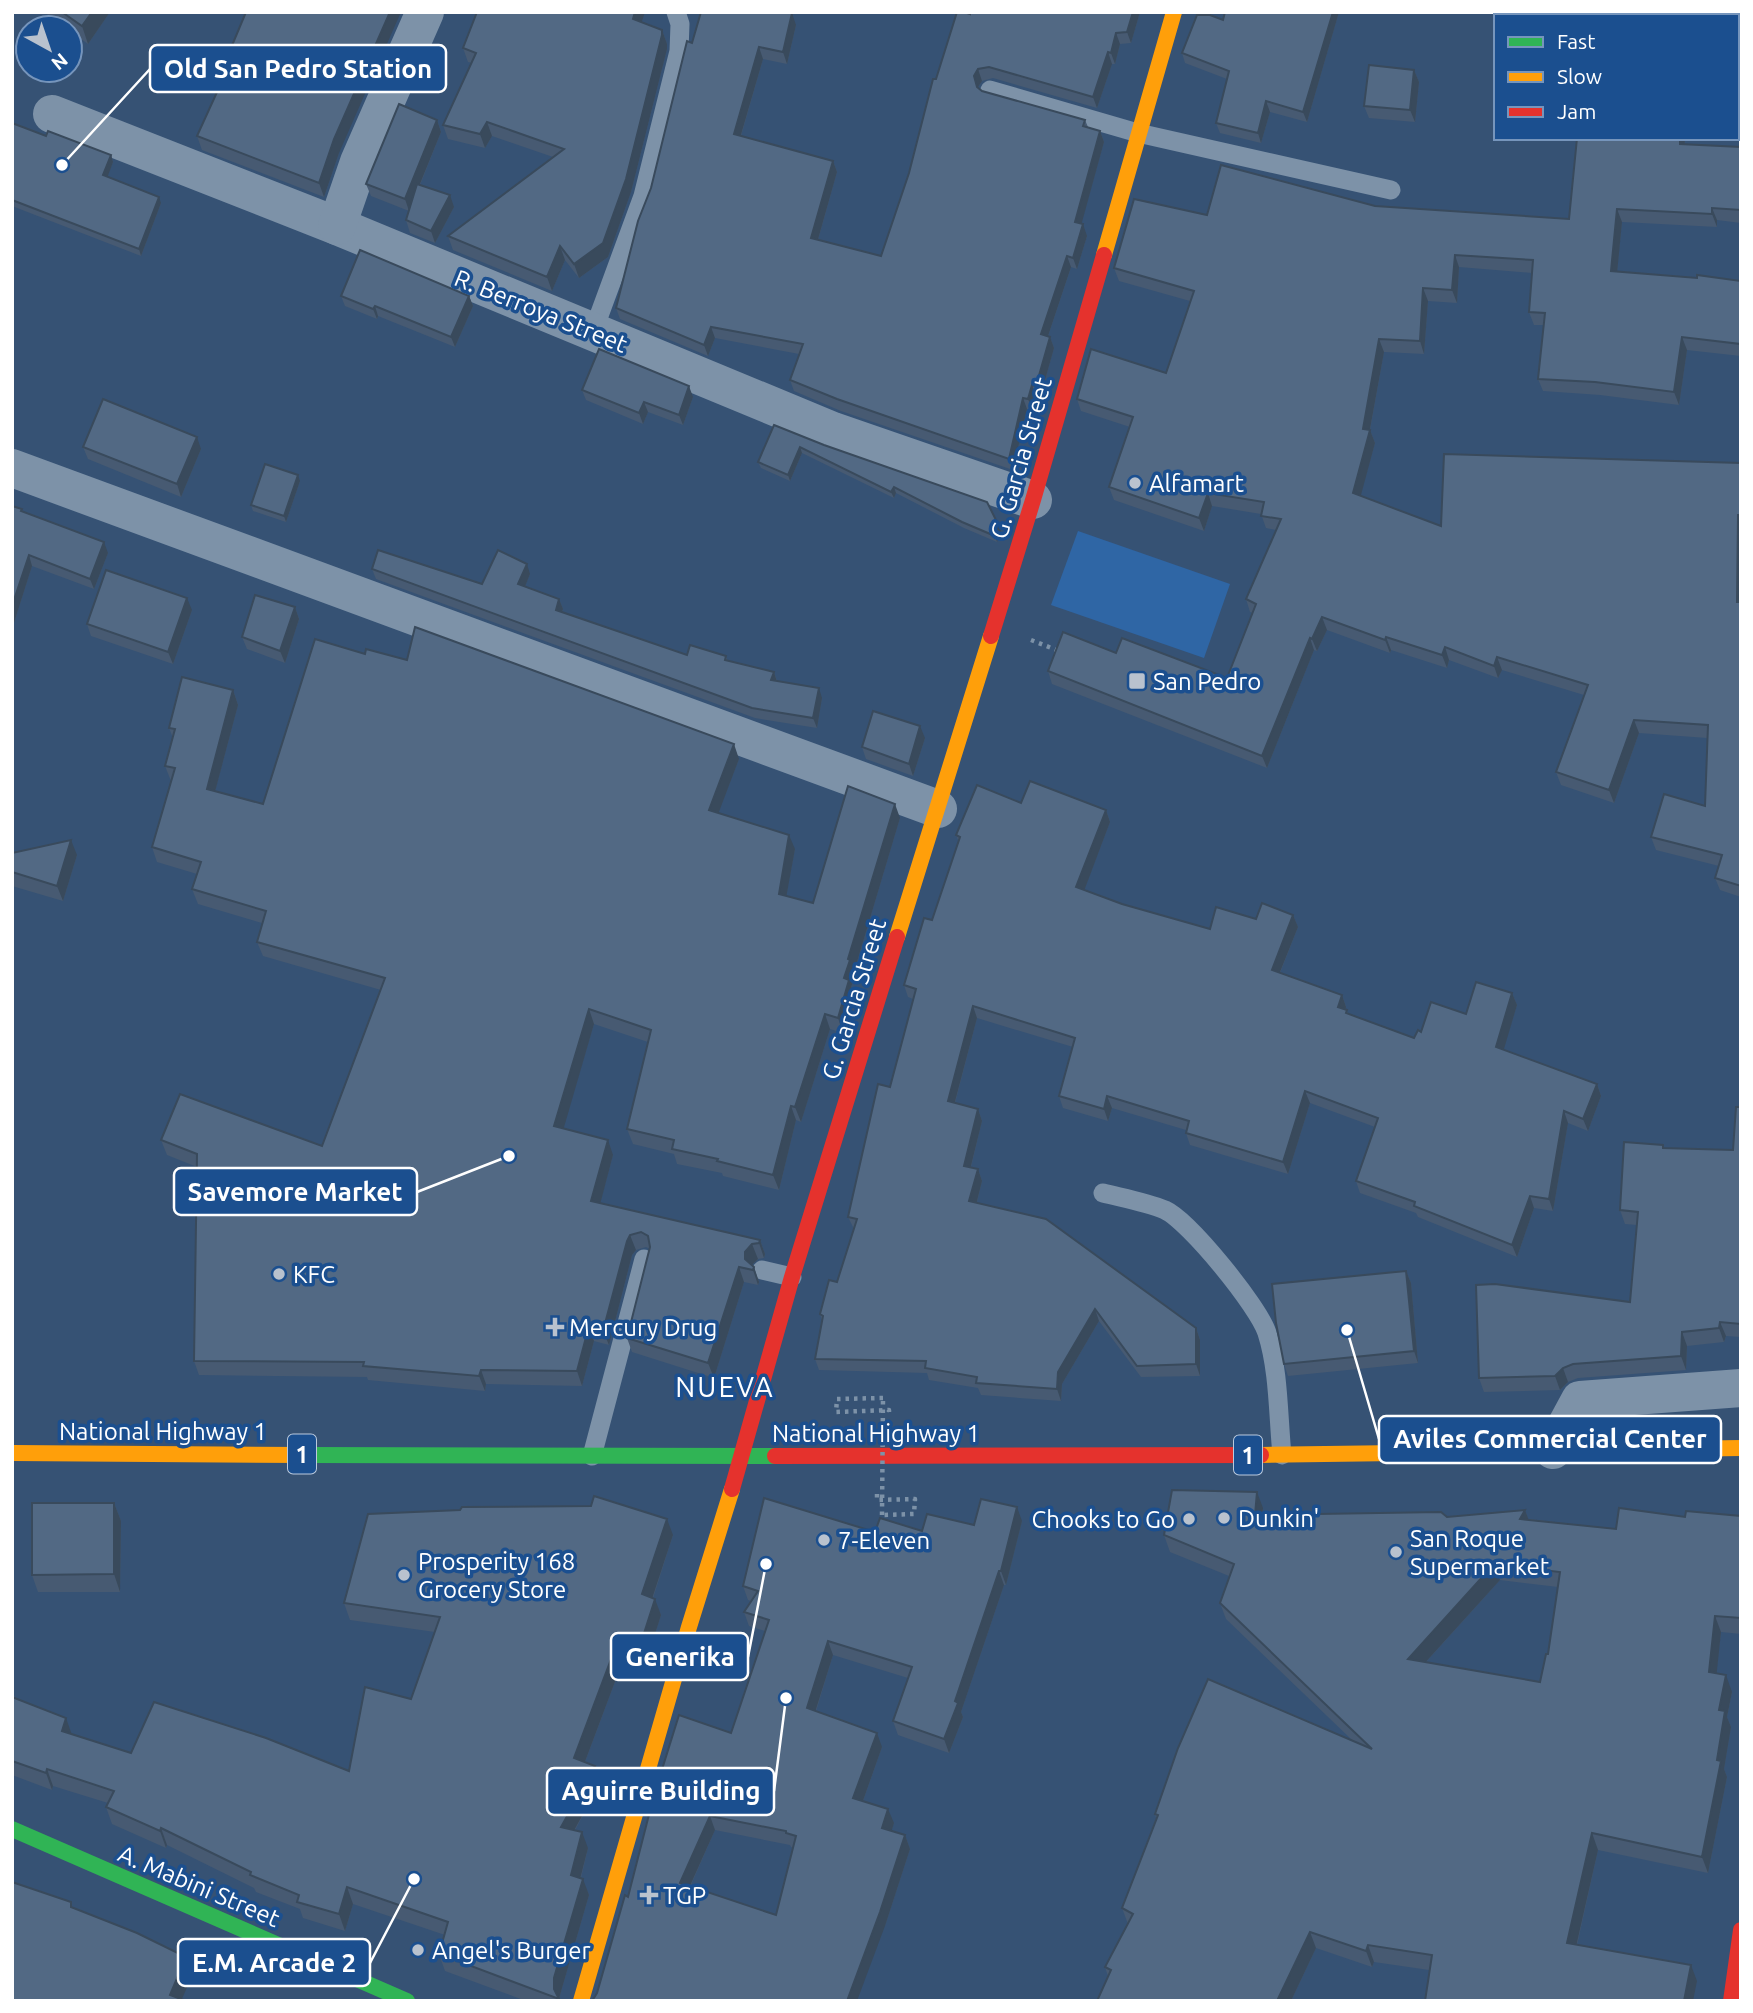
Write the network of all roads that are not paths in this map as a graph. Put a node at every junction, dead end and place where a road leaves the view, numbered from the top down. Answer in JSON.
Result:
{"nodes":[{"id":1,"x":425,"y":12,"type":"edge"},
{"id":2,"x":676,"y":12,"type":"edge"},
{"id":3,"x":1174,"y":12,"type":"edge"},
{"id":4,"x":990,"y":90,"type":"edge"},
{"id":5,"x":52,"y":114,"type":"dead end"},
{"id":6,"x":1138,"y":133,"type":"junction"},
{"id":7,"x":1391,"y":190,"type":"dead end"},
{"id":8,"x":337,"y":226,"type":"junction"},
{"id":9,"x":593,"y":332,"type":"junction"},
{"id":10,"x":12,"y":468,"type":"edge"},
{"id":11,"x":1033,"y":500,"type":"junction"},
{"id":12,"x":938,"y":809,"type":"junction"},
{"id":13,"x":1103,"y":1193,"type":"dead end"},
{"id":14,"x":644,"y":1259,"type":"edge"},
{"id":15,"x":762,"y":1270,"type":"dead end"},
{"id":16,"x":792,"y":1277,"type":"junction"},
{"id":17,"x":1741,"y":1388,"type":"edge"},
{"id":18,"x":1741,"y":1447,"type":"edge"},
{"id":19,"x":1553,"y":1450,"type":"junction"},
{"id":20,"x":12,"y":1453,"type":"edge"},
{"id":21,"x":742,"y":1455,"type":"junction"},
{"id":22,"x":1282,"y":1455,"type":"junction"},
{"id":23,"x":592,"y":1456,"type":"junction"},
{"id":24,"x":12,"y":1829,"type":"edge"},
{"id":25,"x":1741,"y":1930,"type":"edge"},
{"id":26,"x":407,"y":2001,"type":"edge"},
{"id":27,"x":581,"y":2001,"type":"edge"},
{"id":28,"x":1731,"y":2001,"type":"edge"}],
"edges":[{"from":1,"to":8,"type":"street"},
{"from":2,"to":9,"type":"lane"},
{"from":3,"to":6,"type":"main road","name":"G. Garcia Street"},
{"from":4,"to":6,"type":"lane"},
{"from":5,"to":8,"type":"street","name":"R. Berroya Street"},
{"from":6,"to":7,"type":"lane"},
{"from":6,"to":11,"type":"main road","name":"G. Garcia Street"},
{"from":8,"to":9,"type":"street","name":"R. Berroya Street"},
{"from":9,"to":11,"type":"street","name":"R. Berroya Street"},
{"from":10,"to":12,"type":"street"},
{"from":11,"to":12,"type":"main road","name":"G. Garcia Street"},
{"from":12,"to":16,"type":"main road","name":"G. Garcia Street"},
{"from":13,"to":22,"type":"lane"},
{"from":14,"to":23,"type":"lane"},
{"from":15,"to":16,"type":"lane"},
{"from":16,"to":21,"type":"main road","name":"G. Garcia Street"},
{"from":17,"to":19,"type":"street"},
{"from":18,"to":19,"type":"main road","name":"National Highway 1","number":"1"},
{"from":19,"to":22,"type":"main road","name":"National Highway 1","number":"1"},
{"from":20,"to":23,"type":"main road","name":"National Highway 1","number":"1"},
{"from":21,"to":22,"type":"main road","name":"National Highway 1","number":"1"},
{"from":21,"to":23,"type":"main road","name":"National Highway 1","number":"1"},
{"from":21,"to":27,"type":"main road","name":"G. Garcia Street"},
{"from":24,"to":26,"type":"main road","name":"A. Mabini Street"},
{"from":25,"to":28,"type":"main road"}]}
